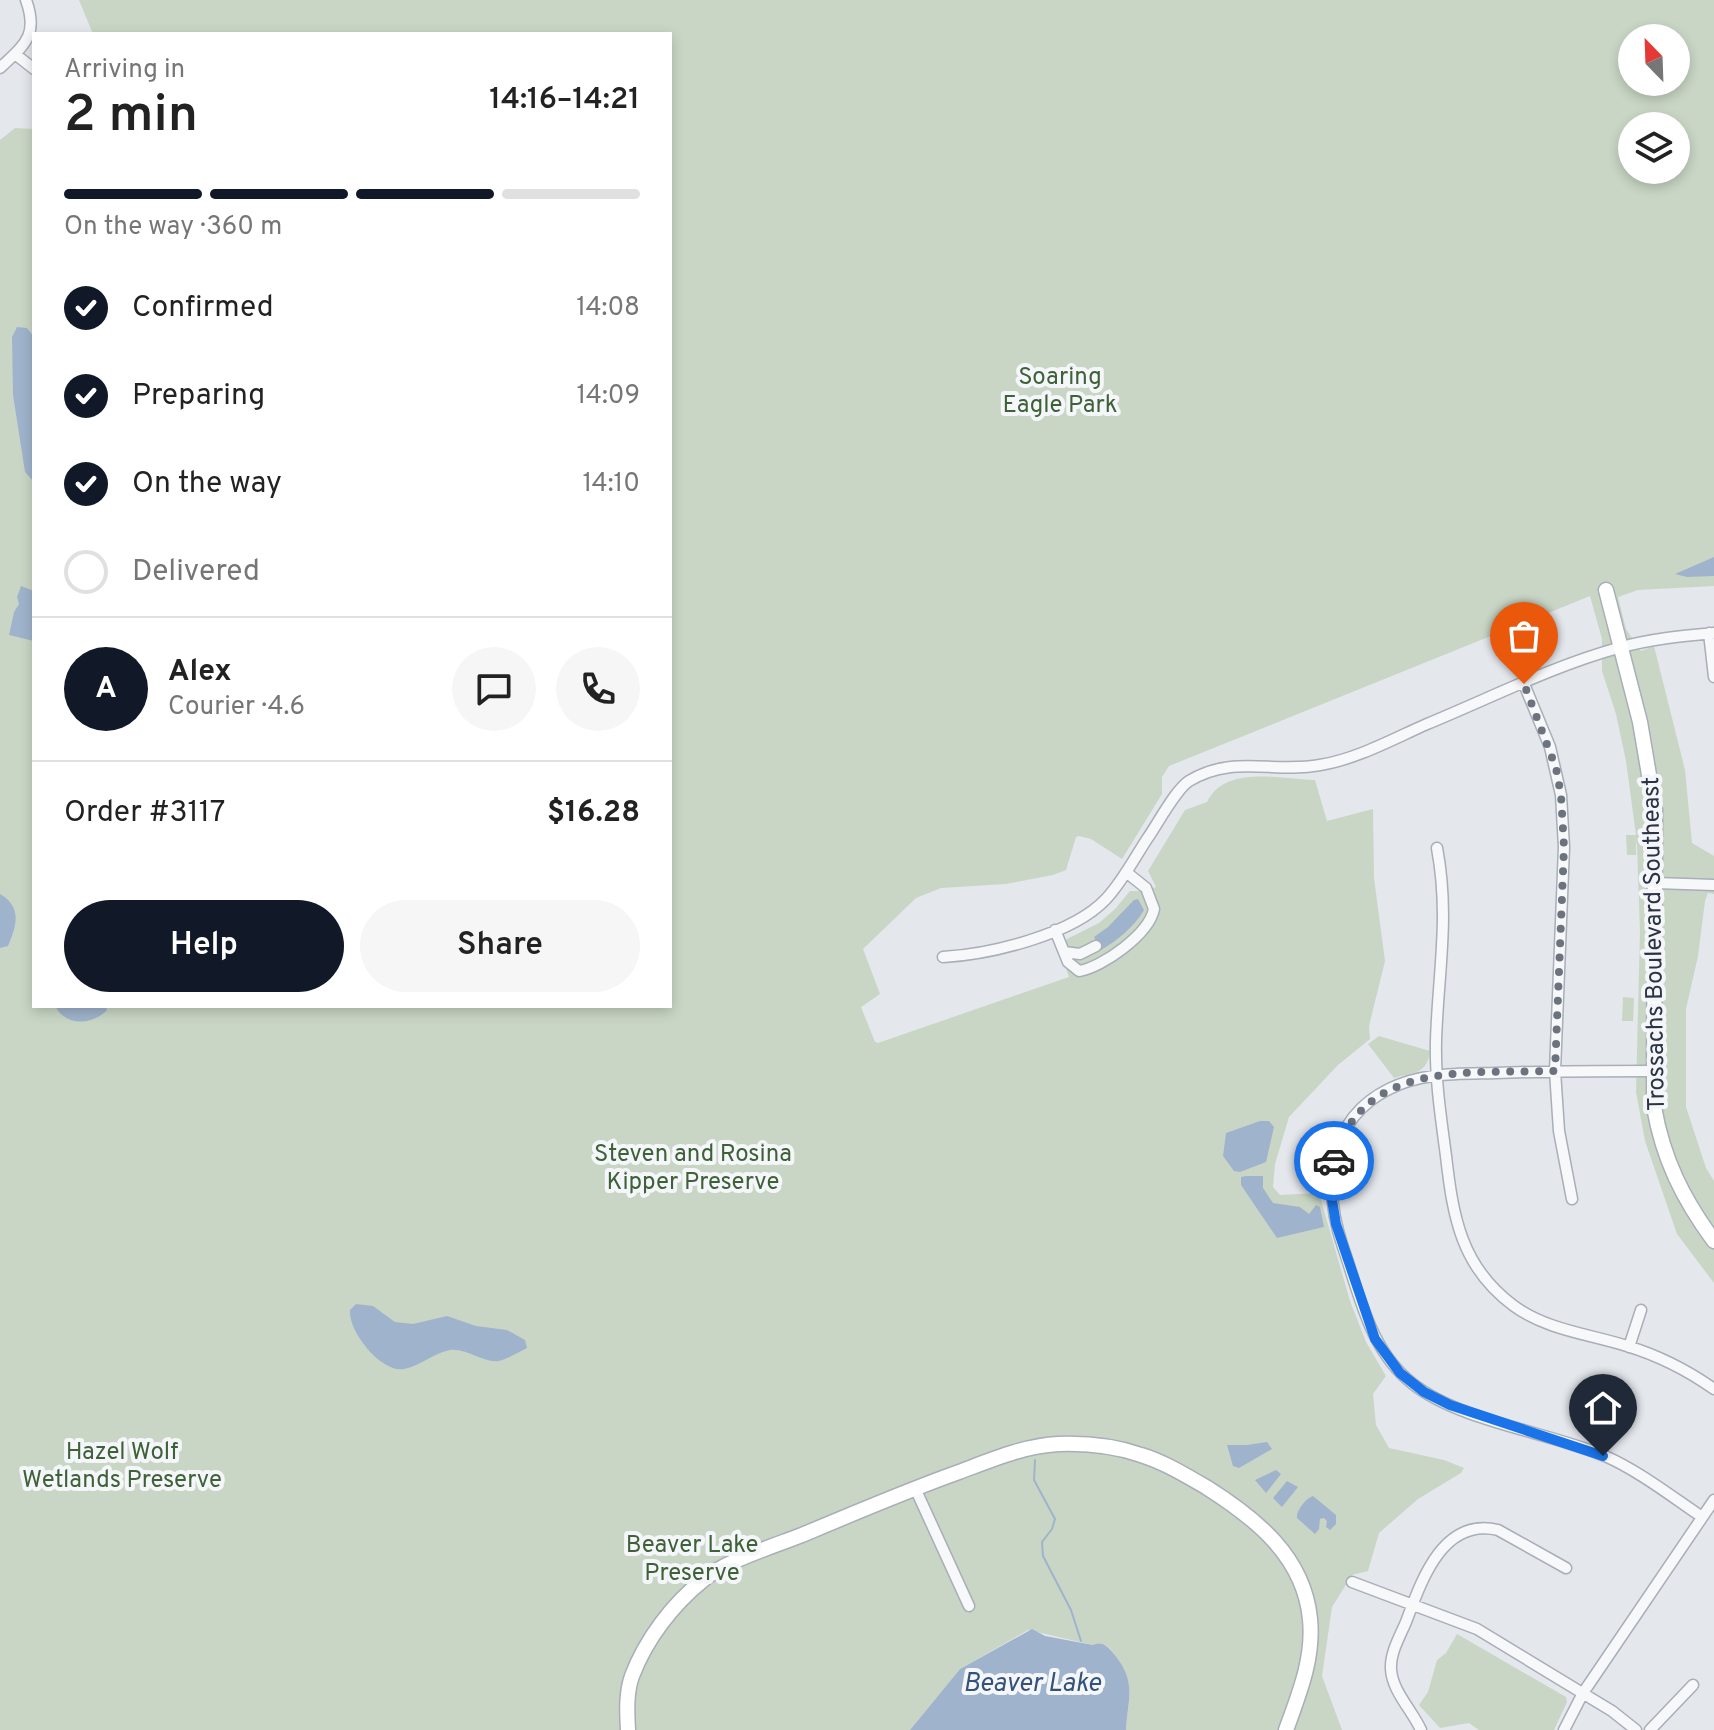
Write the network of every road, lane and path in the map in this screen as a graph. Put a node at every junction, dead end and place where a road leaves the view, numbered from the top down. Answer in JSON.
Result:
{"nodes":[{"id":1,"x":26,"y":0,"type":"edge"},
{"id":2,"x":31,"y":42,"type":"edge"},
{"id":3,"x":15,"y":54,"type":"junction"},
{"id":4,"x":32,"y":67,"type":"edge"},
{"id":5,"x":0,"y":68,"type":"edge"},
{"id":6,"x":1606,"y":590,"type":"dead end"},
{"id":7,"x":1712,"y":633,"type":"edge"},
{"id":8,"x":1620,"y":647,"type":"junction"},
{"id":9,"x":1714,"y":677,"type":"edge"},
{"id":10,"x":1524,"y":684,"type":"junction"},
{"id":11,"x":1437,"y":848,"type":"dead end"},
{"id":12,"x":1126,"y":872,"type":"junction"},
{"id":13,"x":1656,"y":883,"type":"junction"},
{"id":14,"x":1714,"y":885,"type":"edge"},
{"id":15,"x":1055,"y":930,"type":"junction"},
{"id":16,"x":1096,"y":946,"type":"dead end"},
{"id":17,"x":1064,"y":952,"type":"junction"},
{"id":18,"x":943,"y":957,"type":"dead end"},
{"id":19,"x":1555,"y":1071,"type":"junction"},
{"id":20,"x":1653,"y":1071,"type":"junction"},
{"id":21,"x":1436,"y":1075,"type":"junction"},
{"id":22,"x":1572,"y":1199,"type":"dead end"},
{"id":23,"x":1714,"y":1241,"type":"edge"},
{"id":24,"x":1641,"y":1310,"type":"dead end"},
{"id":25,"x":1629,"y":1347,"type":"junction"},
{"id":26,"x":1714,"y":1389,"type":"edge"},
{"id":27,"x":915,"y":1488,"type":"junction"},
{"id":28,"x":1714,"y":1500,"type":"edge"},
{"id":29,"x":1702,"y":1517,"type":"junction"},
{"id":30,"x":1566,"y":1568,"type":"dead end"},
{"id":31,"x":1352,"y":1582,"type":"dead end"},
{"id":32,"x":1412,"y":1603,"type":"junction"},
{"id":33,"x":969,"y":1606,"type":"dead end"},
{"id":34,"x":1693,"y":1685,"type":"dead end"},
{"id":35,"x":1583,"y":1693,"type":"junction"},
{"id":36,"x":628,"y":1730,"type":"edge"},
{"id":37,"x":1286,"y":1730,"type":"edge"},
{"id":38,"x":1421,"y":1730,"type":"edge"},
{"id":39,"x":1564,"y":1730,"type":"edge"},
{"id":40,"x":1636,"y":1730,"type":"edge"},
{"id":41,"x":1650,"y":1730,"type":"edge"}],
"edges":[{"from":1,"to":2,"type":"street"},
{"from":2,"to":3,"type":"street"},
{"from":3,"to":4,"type":"street"},
{"from":3,"to":5,"type":"street"},
{"from":6,"to":8,"type":"street","name":"Trossachs Boulevard Southeast"},
{"from":7,"to":8,"type":"street"},
{"from":7,"to":9,"type":"street"},
{"from":8,"to":10,"type":"street"},
{"from":8,"to":13,"type":"street","name":"Trossachs Boulevard Southeast"},
{"from":10,"to":12,"type":"street"},
{"from":10,"to":19,"type":"street"},
{"from":11,"to":21,"type":"street"},
{"from":12,"to":15,"type":"street"},
{"from":12,"to":17,"type":"street"},
{"from":13,"to":14,"type":"street"},
{"from":13,"to":20,"type":"street","name":"Trossachs Boulevard Southeast"},
{"from":15,"to":17,"type":"street"},
{"from":15,"to":18,"type":"street"},
{"from":16,"to":17,"type":"street"},
{"from":19,"to":20,"type":"street"},
{"from":19,"to":21,"type":"street"},
{"from":19,"to":22,"type":"street"},
{"from":20,"to":23,"type":"street","name":"Trossachs Boulevard Southeast"},
{"from":21,"to":25,"type":"street"},
{"from":21,"to":29,"type":"street"},
{"from":24,"to":25,"type":"street"},
{"from":25,"to":26,"type":"street"},
{"from":27,"to":33,"type":"street"},
{"from":27,"to":36,"type":"street"},
{"from":27,"to":37,"type":"street"},
{"from":28,"to":29,"type":"street"},
{"from":29,"to":35,"type":"street"},
{"from":30,"to":32,"type":"street"},
{"from":31,"to":32,"type":"street"},
{"from":32,"to":35,"type":"street"},
{"from":32,"to":38,"type":"street"},
{"from":34,"to":41,"type":"street"},
{"from":35,"to":39,"type":"street"},
{"from":35,"to":40,"type":"street"}]}
